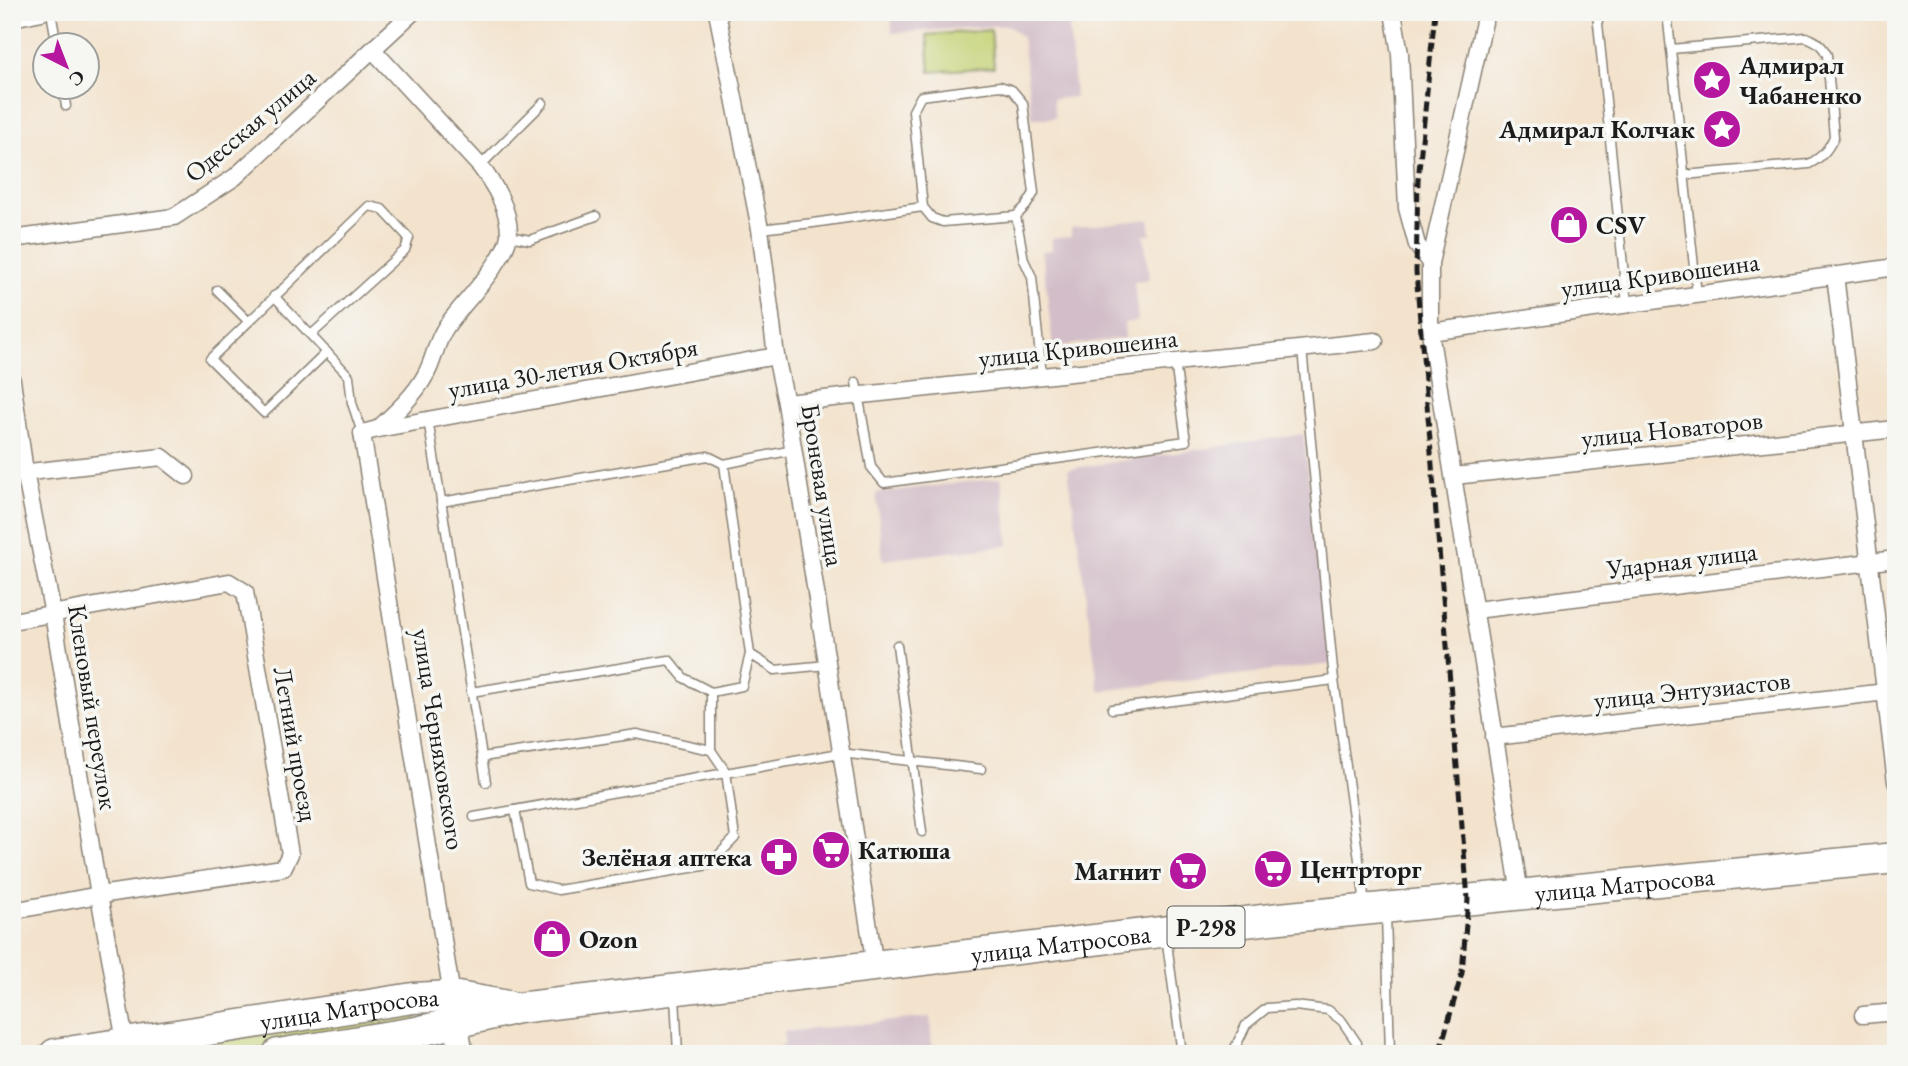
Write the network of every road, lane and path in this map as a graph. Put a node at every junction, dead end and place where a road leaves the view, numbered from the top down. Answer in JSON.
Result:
{"nodes":[{"id":1,"x":42,"y":12,"type":"edge"},
{"id":2,"x":51,"y":12,"type":"edge"},
{"id":3,"x":412,"y":12,"type":"edge"},
{"id":4,"x":717,"y":12,"type":"edge"},
{"id":5,"x":1393,"y":12,"type":"edge"},
{"id":6,"x":1667,"y":12,"type":"edge"},
{"id":7,"x":1597,"y":14,"type":"edge"},
{"id":8,"x":1488,"y":16,"type":"edge"},
{"id":9,"x":12,"y":18,"type":"edge"},
{"id":10,"x":55,"y":32,"type":"edge"},
{"id":11,"x":1671,"y":49,"type":"junction"},
{"id":12,"x":373,"y":50,"type":"junction"},
{"id":13,"x":65,"y":102,"type":"edge"},
{"id":14,"x":542,"y":103,"type":"dead end"},
{"id":15,"x":66,"y":106,"type":"dead end"},
{"id":16,"x":480,"y":166,"type":"junction"},
{"id":17,"x":1684,"y":175,"type":"junction"},
{"id":18,"x":923,"y":207,"type":"junction"},
{"id":19,"x":596,"y":216,"type":"dead end"},
{"id":20,"x":1016,"y":216,"type":"junction"},
{"id":21,"x":760,"y":229,"type":"junction"},
{"id":22,"x":509,"y":236,"type":"junction"},
{"id":23,"x":12,"y":239,"type":"edge"},
{"id":24,"x":1430,"y":263,"type":"junction"},
{"id":25,"x":1896,"y":267,"type":"edge"},
{"id":26,"x":1835,"y":275,"type":"junction"},
{"id":27,"x":217,"y":290,"type":"dead end"},
{"id":28,"x":1696,"y":295,"type":"junction"},
{"id":29,"x":274,"y":296,"type":"junction"},
{"id":30,"x":1627,"y":304,"type":"junction"},
{"id":31,"x":248,"y":321,"type":"junction"},
{"id":32,"x":1430,"y":332,"type":"junction"},
{"id":33,"x":311,"y":335,"type":"junction"},
{"id":34,"x":1375,"y":341,"type":"dead end"},
{"id":35,"x":1302,"y":349,"type":"junction"},
{"id":36,"x":327,"y":352,"type":"junction"},
{"id":37,"x":776,"y":356,"type":"junction"},
{"id":38,"x":1175,"y":362,"type":"junction"},
{"id":39,"x":1042,"y":376,"type":"junction"},
{"id":40,"x":12,"y":380,"type":"edge"},
{"id":41,"x":857,"y":389,"type":"junction"},
{"id":42,"x":786,"y":403,"type":"junction"},
{"id":43,"x":428,"y":419,"type":"junction"},
{"id":44,"x":1896,"y":429,"type":"edge"},
{"id":45,"x":370,"y":431,"type":"junction"},
{"id":46,"x":1855,"y":434,"type":"junction"},
{"id":47,"x":793,"y":450,"type":"junction"},
{"id":48,"x":724,"y":464,"type":"junction"},
{"id":49,"x":19,"y":473,"type":"edge"},
{"id":50,"x":187,"y":476,"type":"dead end"},
{"id":51,"x":1454,"y":477,"type":"junction"},
{"id":52,"x":441,"y":502,"type":"junction"},
{"id":53,"x":1896,"y":559,"type":"edge"},
{"id":54,"x":1870,"y":562,"type":"junction"},
{"id":55,"x":1475,"y":610,"type":"junction"},
{"id":56,"x":53,"y":614,"type":"junction"},
{"id":57,"x":12,"y":621,"type":"edge"},
{"id":58,"x":897,"y":645,"type":"dead end"},
{"id":59,"x":750,"y":654,"type":"junction"},
{"id":60,"x":827,"y":665,"type":"junction"},
{"id":61,"x":1334,"y":680,"type":"junction"},
{"id":62,"x":471,"y":692,"type":"junction"},
{"id":63,"x":711,"y":692,"type":"junction"},
{"id":64,"x":1890,"y":692,"type":"edge"},
{"id":65,"x":1112,"y":709,"type":"dead end"},
{"id":66,"x":1494,"y":737,"type":"junction"},
{"id":67,"x":711,"y":750,"type":"junction"},
{"id":68,"x":840,"y":753,"type":"junction"},
{"id":69,"x":482,"y":757,"type":"junction"},
{"id":70,"x":912,"y":761,"type":"junction"},
{"id":71,"x":981,"y":769,"type":"dead end"},
{"id":72,"x":726,"y":772,"type":"junction"},
{"id":73,"x":486,"y":782,"type":"dead end"},
{"id":74,"x":1896,"y":782,"type":"edge"},
{"id":75,"x":515,"y":810,"type":"junction"},
{"id":76,"x":474,"y":817,"type":"dead end"},
{"id":77,"x":922,"y":832,"type":"dead end"},
{"id":78,"x":1896,"y":858,"type":"edge"},
{"id":79,"x":1520,"y":894,"type":"junction"},
{"id":80,"x":99,"y":895,"type":"junction"},
{"id":81,"x":1375,"y":908,"type":"junction"},
{"id":82,"x":12,"y":911,"type":"edge"},
{"id":83,"x":1166,"y":933,"type":"junction"},
{"id":84,"x":875,"y":966,"type":"junction"},
{"id":85,"x":674,"y":990,"type":"junction"},
{"id":86,"x":454,"y":1010,"type":"junction"},
{"id":87,"x":1896,"y":1012,"type":"edge"},
{"id":88,"x":1863,"y":1015,"type":"dead end"},
{"id":89,"x":127,"y":1048,"type":"edge"},
{"id":90,"x":55,"y":1054,"type":"edge"},
{"id":91,"x":278,"y":1054,"type":"edge"},
{"id":92,"x":461,"y":1054,"type":"edge"},
{"id":93,"x":678,"y":1054,"type":"edge"},
{"id":94,"x":1182,"y":1054,"type":"edge"},
{"id":95,"x":1232,"y":1054,"type":"edge"},
{"id":96,"x":1357,"y":1054,"type":"edge"},
{"id":97,"x":1390,"y":1054,"type":"edge"}],
"edges":[{"from":1,"to":9,"type":"street"},
{"from":2,"to":10,"type":"lane"},
{"from":3,"to":12,"type":"street","name":"Одесская улица"},
{"from":4,"to":21,"type":"street","name":"Броневая улица"},
{"from":5,"to":24,"type":"street"},
{"from":6,"to":11,"type":"lane"},
{"from":7,"to":30,"type":"lane"},
{"from":8,"to":24,"type":"street"},
{"from":11,"to":17,"type":"lane"},
{"from":11,"to":17,"type":"lane"},
{"from":12,"to":16,"type":"street"},
{"from":12,"to":23,"type":"street","name":"Одесская улица"},
{"from":13,"to":15,"type":"lane"},
{"from":14,"to":16,"type":"lane"},
{"from":16,"to":22,"type":"street"},
{"from":17,"to":28,"type":"lane"},
{"from":18,"to":20,"type":"lane"},
{"from":18,"to":20,"type":"lane"},
{"from":18,"to":21,"type":"lane"},
{"from":19,"to":22,"type":"lane"},
{"from":20,"to":39,"type":"lane"},
{"from":21,"to":37,"type":"street","name":"Броневая улица"},
{"from":22,"to":45,"type":"street","name":"улица 30-летия Октября"},
{"from":24,"to":32,"type":"street"},
{"from":25,"to":26,"type":"street","name":"улица Кривошеина"},
{"from":26,"to":28,"type":"street","name":"улица Кривошеина"},
{"from":26,"to":46,"type":"street"},
{"from":27,"to":31,"type":"lane"},
{"from":28,"to":30,"type":"street","name":"улица Кривошеина"},
{"from":29,"to":31,"type":"lane"},
{"from":29,"to":33,"type":"lane"},
{"from":29,"to":33,"type":"lane"},
{"from":30,"to":32,"type":"street","name":"улица Кривошеина"},
{"from":31,"to":36,"type":"lane"},
{"from":32,"to":51,"type":"street"},
{"from":33,"to":36,"type":"lane"},
{"from":34,"to":35,"type":"street","name":"улица Кривошеина"},
{"from":35,"to":38,"type":"street","name":"улица Кривошеина"},
{"from":35,"to":61,"type":"lane"},
{"from":36,"to":45,"type":"lane"},
{"from":37,"to":42,"type":"street","name":"Броневая улица"},
{"from":37,"to":43,"type":"street","name":"улица 30-летия Октября"},
{"from":38,"to":39,"type":"street","name":"улица Кривошеина"},
{"from":38,"to":41,"type":"lane"},
{"from":39,"to":41,"type":"street","name":"улица Кривошеина"},
{"from":40,"to":49,"type":"street","name":"Кленовый переулок"},
{"from":41,"to":42,"type":"street","name":"улица Кривошеина"},
{"from":42,"to":47,"type":"street","name":"Броневая улица"},
{"from":43,"to":45,"type":"street","name":"улица 30-летия Октября"},
{"from":43,"to":52,"type":"lane"},
{"from":44,"to":46,"type":"street","name":"улица Новаторов"},
{"from":45,"to":86,"type":"street","name":"улица Черняховского"},
{"from":46,"to":51,"type":"street","name":"улица Новаторов"},
{"from":46,"to":54,"type":"street"},
{"from":47,"to":48,"type":"lane"},
{"from":47,"to":60,"type":"street","name":"Броневая улица"},
{"from":48,"to":52,"type":"lane"},
{"from":48,"to":59,"type":"lane"},
{"from":49,"to":50,"type":"street"},
{"from":49,"to":56,"type":"street","name":"Кленовый переулок"},
{"from":51,"to":55,"type":"street"},
{"from":52,"to":62,"type":"lane"},
{"from":53,"to":54,"type":"street","name":"Ударная улица"},
{"from":54,"to":55,"type":"street","name":"Ударная улица"},
{"from":54,"to":64,"type":"street"},
{"from":55,"to":66,"type":"street"},
{"from":56,"to":57,"type":"street","name":"Летний проезд"},
{"from":56,"to":80,"type":"street","name":"Кленовый переулок"},
{"from":56,"to":80,"type":"street","name":"Летний проезд"},
{"from":58,"to":70,"type":"lane"},
{"from":59,"to":60,"type":"lane"},
{"from":59,"to":63,"type":"lane"},
{"from":60,"to":68,"type":"street","name":"Броневая улица"},
{"from":61,"to":65,"type":"lane"},
{"from":61,"to":81,"type":"lane"},
{"from":62,"to":63,"type":"lane"},
{"from":62,"to":69,"type":"lane"},
{"from":63,"to":67,"type":"lane"},
{"from":64,"to":66,"type":"street","name":"улица Энтузиастов"},
{"from":64,"to":74,"type":"street"},
{"from":66,"to":79,"type":"street"},
{"from":67,"to":69,"type":"lane"},
{"from":67,"to":72,"type":"lane"},
{"from":68,"to":70,"type":"lane"},
{"from":68,"to":72,"type":"lane"},
{"from":68,"to":84,"type":"street","name":"Броневая улица"},
{"from":69,"to":73,"type":"lane"},
{"from":70,"to":71,"type":"lane"},
{"from":70,"to":77,"type":"lane"},
{"from":72,"to":75,"type":"lane"},
{"from":72,"to":75,"type":"lane"},
{"from":75,"to":76,"type":"lane"},
{"from":78,"to":79,"type":"highway","name":"улица Матросова","number":"Р-298"},
{"from":79,"to":81,"type":"highway","name":"улица Матросова","number":"Р-298"},
{"from":80,"to":82,"type":"street","name":"Летний проезд"},
{"from":80,"to":89,"type":"street","name":"Кленовый переулок"},
{"from":81,"to":83,"type":"highway","name":"улица Матросова","number":"Р-298"},
{"from":81,"to":97,"type":"lane"},
{"from":83,"to":84,"type":"highway","name":"улица Матросова","number":"Р-298"},
{"from":83,"to":94,"type":"lane"},
{"from":84,"to":85,"type":"highway","name":"улица Матросова","number":"Р-298"},
{"from":85,"to":86,"type":"highway","name":"улица Матросова","number":"Р-298"},
{"from":85,"to":93,"type":"lane"},
{"from":86,"to":89,"type":"highway","name":"улица Матросова","number":"Р-298"},
{"from":86,"to":91,"type":"highway","name":"улица Матросова","number":"Р-298"},
{"from":86,"to":92,"type":"street","name":"улица Черняховского"},
{"from":87,"to":88,"type":"street"},
{"from":89,"to":90,"type":"highway","name":"улица Матросова","number":"Р-298"},
{"from":95,"to":96,"type":"lane"}]}
